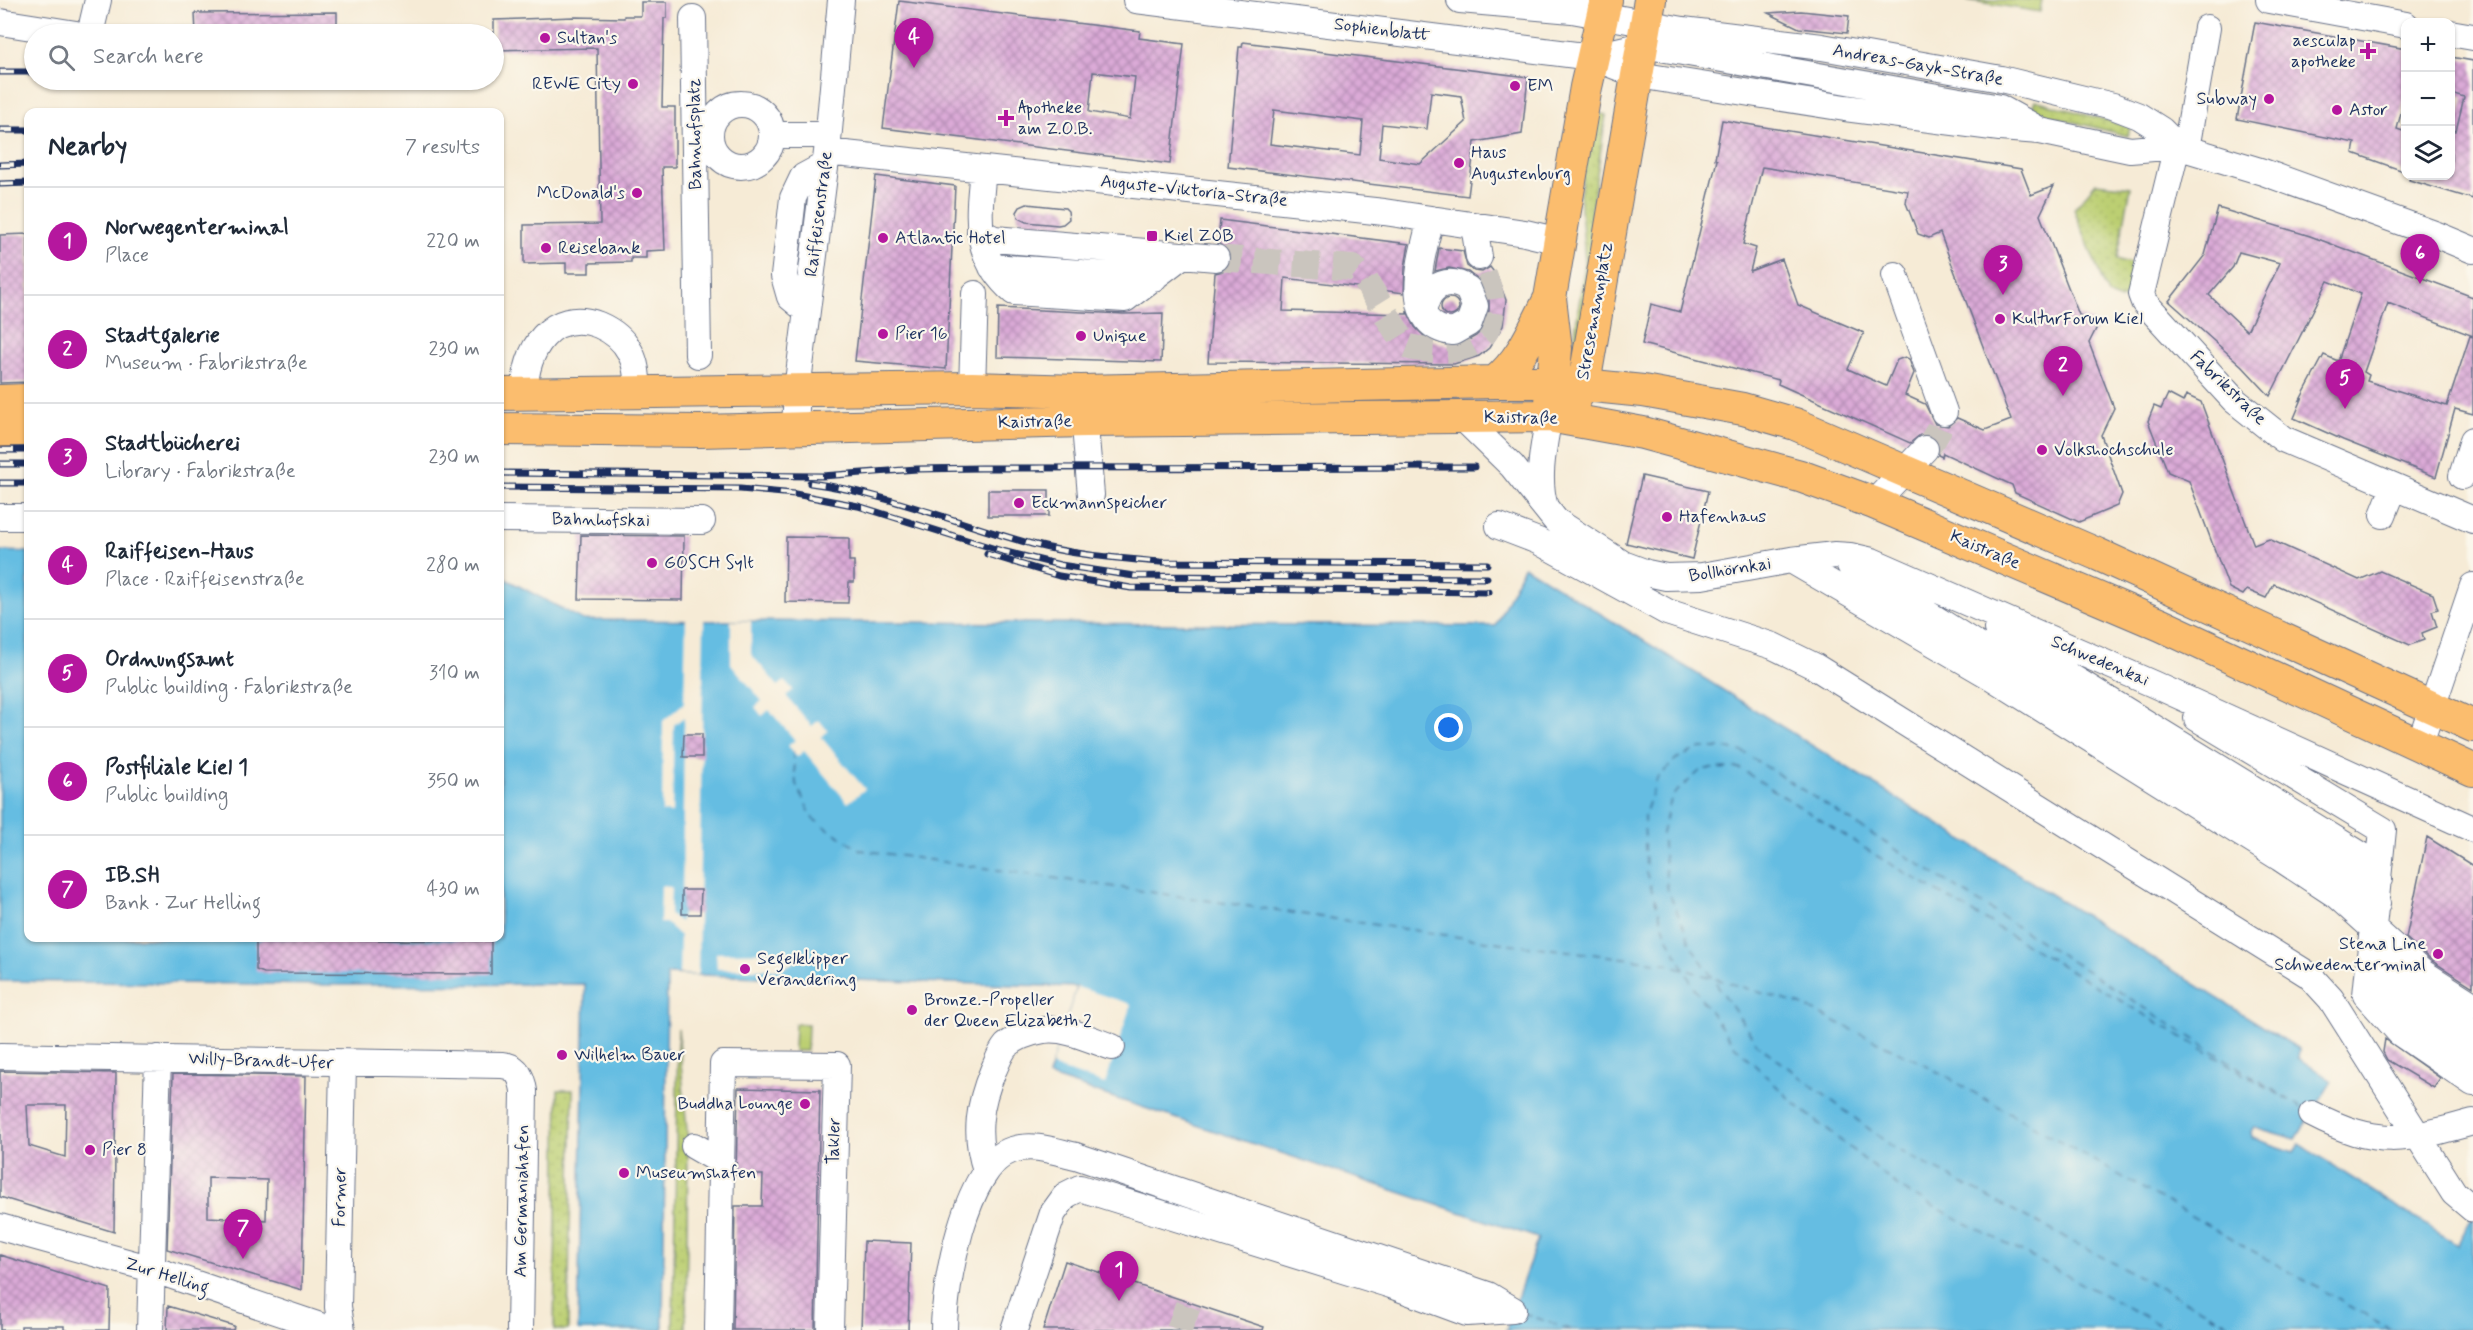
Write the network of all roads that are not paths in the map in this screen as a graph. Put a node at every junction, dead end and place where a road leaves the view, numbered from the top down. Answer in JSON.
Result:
{"nodes":[{"id":1,"x":98,"y":0,"type":"edge"},
{"id":2,"x":841,"y":0,"type":"edge"},
{"id":3,"x":1136,"y":0,"type":"edge"},
{"id":4,"x":1460,"y":0,"type":"edge"},
{"id":5,"x":2269,"y":0,"type":"edge"},
{"id":6,"x":1604,"y":8,"type":"edge"},
{"id":7,"x":693,"y":18,"type":"dead end"},
{"id":8,"x":0,"y":21,"type":"edge"},
{"id":9,"x":1646,"y":23,"type":"edge"},
{"id":10,"x":92,"y":24,"type":"edge"},
{"id":11,"x":2401,"y":24,"type":"edge"},
{"id":12,"x":24,"y":25,"type":"edge"},
{"id":13,"x":2207,"y":28,"type":"dead end"},
{"id":14,"x":2455,"y":34,"type":"edge"},
{"id":15,"x":2473,"y":37,"type":"edge"},
{"id":16,"x":1592,"y":57,"type":"junction"},
{"id":17,"x":1638,"y":75,"type":"junction"},
{"id":18,"x":2040,"y":131,"type":"junction"},
{"id":19,"x":773,"y":135,"type":"dead end"},
{"id":20,"x":2181,"y":148,"type":"junction"},
{"id":21,"x":827,"y":151,"type":"junction"},
{"id":22,"x":983,"y":170,"type":"junction"},
{"id":23,"x":1431,"y":219,"type":"junction"},
{"id":24,"x":1474,"y":225,"type":"junction"},
{"id":25,"x":980,"y":232,"type":"junction"},
{"id":26,"x":1559,"y":241,"type":"junction"},
{"id":27,"x":2473,"y":250,"type":"edge"},
{"id":28,"x":1183,"y":255,"type":"junction"},
{"id":29,"x":1216,"y":258,"type":"tunnel mouth"},
{"id":30,"x":1479,"y":258,"type":"tunnel mouth"},
{"id":31,"x":1895,"y":275,"type":"dead end"},
{"id":32,"x":975,"y":294,"type":"dead end"},
{"id":33,"x":1550,"y":298,"type":"junction"},
{"id":34,"x":1425,"y":304,"type":"dead end"},
{"id":35,"x":698,"y":355,"type":"dead end"},
{"id":36,"x":1495,"y":382,"type":"junction"},
{"id":37,"x":1569,"y":383,"type":"junction"},
{"id":38,"x":972,"y":388,"type":"junction"},
{"id":39,"x":797,"y":390,"type":"junction"},
{"id":40,"x":512,"y":393,"type":"edge"},
{"id":41,"x":638,"y":393,"type":"junction"},
{"id":42,"x":0,"y":400,"type":"edge"},
{"id":43,"x":24,"y":400,"type":"edge"},
{"id":44,"x":1083,"y":406,"type":"junction"},
{"id":45,"x":1944,"y":412,"type":"tunnel mouth"},
{"id":46,"x":1549,"y":416,"type":"junction"},
{"id":47,"x":1462,"y":417,"type":"junction"},
{"id":48,"x":795,"y":427,"type":"junction"},
{"id":49,"x":504,"y":429,"type":"edge"},
{"id":50,"x":0,"y":430,"type":"edge"},
{"id":51,"x":24,"y":430,"type":"edge"},
{"id":52,"x":2473,"y":440,"type":"edge"},
{"id":53,"x":1925,"y":449,"type":"tunnel mouth"},
{"id":54,"x":1903,"y":472,"type":"junction"},
{"id":55,"x":2462,"y":476,"type":"dead end"},
{"id":56,"x":2394,"y":487,"type":"junction"},
{"id":57,"x":1091,"y":495,"type":"dead end"},
{"id":58,"x":1874,"y":503,"type":"junction"},
{"id":59,"x":1546,"y":509,"type":"junction"},
{"id":60,"x":2383,"y":516,"type":"dead end"},
{"id":61,"x":0,"y":517,"type":"edge"},
{"id":62,"x":24,"y":517,"type":"edge"},
{"id":63,"x":504,"y":519,"type":"edge"},
{"id":64,"x":2473,"y":520,"type":"edge"},
{"id":65,"x":702,"y":521,"type":"dead end"},
{"id":66,"x":1499,"y":526,"type":"dead end"},
{"id":67,"x":1836,"y":556,"type":"junction"},
{"id":68,"x":1791,"y":560,"type":"junction"},
{"id":69,"x":2473,"y":586,"type":"edge"},
{"id":70,"x":1937,"y":589,"type":"junction"},
{"id":71,"x":2043,"y":636,"type":"junction"},
{"id":72,"x":2153,"y":684,"type":"junction"},
{"id":73,"x":2433,"y":707,"type":"junction"},
{"id":74,"x":2473,"y":726,"type":"edge"},
{"id":75,"x":2419,"y":746,"type":"junction"},
{"id":76,"x":2473,"y":770,"type":"edge"},
{"id":77,"x":2473,"y":829,"type":"edge"},
{"id":78,"x":2379,"y":878,"type":"junction"},
{"id":79,"x":2371,"y":953,"type":"junction"},
{"id":80,"x":2473,"y":1005,"type":"edge"},
{"id":81,"x":2473,"y":1033,"type":"edge"},
{"id":82,"x":1112,"y":1047,"type":"dead end"},
{"id":83,"x":0,"y":1056,"type":"edge"},
{"id":84,"x":2473,"y":1056,"type":"edge"},
{"id":85,"x":158,"y":1058,"type":"junction"},
{"id":86,"x":343,"y":1063,"type":"junction"},
{"id":87,"x":518,"y":1073,"type":"joint"},
{"id":88,"x":2473,"y":1083,"type":"edge"},
{"id":89,"x":2312,"y":1114,"type":"dead end"},
{"id":90,"x":2473,"y":1122,"type":"edge"},
{"id":91,"x":2420,"y":1137,"type":"junction"},
{"id":92,"x":694,"y":1146,"type":"dead end"},
{"id":93,"x":720,"y":1161,"type":"junction"},
{"id":94,"x":986,"y":1170,"type":"junction"},
{"id":95,"x":2473,"y":1209,"type":"edge"},
{"id":96,"x":0,"y":1227,"type":"edge"},
{"id":97,"x":152,"y":1269,"type":"junction"},
{"id":98,"x":150,"y":1330,"type":"edge"},
{"id":99,"x":332,"y":1330,"type":"edge"},
{"id":100,"x":342,"y":1330,"type":"edge"},
{"id":101,"x":520,"y":1330,"type":"edge"},
{"id":102,"x":718,"y":1330,"type":"edge"},
{"id":103,"x":830,"y":1330,"type":"edge"},
{"id":104,"x":944,"y":1330,"type":"edge"},
{"id":105,"x":1014,"y":1330,"type":"edge"}],
"edges":[{"from":1,"to":10,"type":"street"},
{"from":2,"to":21,"type":"street","name":"Raiffeisenstraße"},
{"from":3,"to":16,"type":"street","name":"Sophienblatt"},
{"from":4,"to":6,"type":"street"},
{"from":5,"to":11,"type":"street"},
{"from":6,"to":9,"type":"street"},
{"from":6,"to":16,"type":"main road","name":"Stresemannplatz"},
{"from":7,"to":35,"type":"street","name":"Bahnhofsplatz"},
{"from":8,"to":12,"type":"street"},
{"from":9,"to":16,"type":"street"},
{"from":9,"to":17,"type":"main road","name":"Stresemannplatz"},
{"from":9,"to":18,"type":"street"},
{"from":9,"to":20,"type":"street","name":"Andreas-Gayk-Straße"},
{"from":13,"to":20,"type":"street","name":"Fabrikstraße"},
{"from":14,"to":15,"type":"street"},
{"from":16,"to":17,"type":"street","name":"Andreas-Gayk-Straße"},
{"from":16,"to":26,"type":"main road","name":"Stresemannplatz"},
{"from":17,"to":18,"type":"street","name":"Andreas-Gayk-Straße"},
{"from":17,"to":37,"type":"main road","name":"Stresemannplatz"},
{"from":18,"to":20,"type":"street","name":"Andreas-Gayk-Straße"},
{"from":19,"to":21,"type":"street","name":"Auguste-Viktoria-Straße"},
{"from":20,"to":27,"type":"street","name":"Andreas-Gayk-Straße"},
{"from":20,"to":56,"type":"street","name":"Fabrikstraße"},
{"from":21,"to":22,"type":"street","name":"Auguste-Viktoria-Straße"},
{"from":21,"to":39,"type":"street","name":"Raiffeisenstraße"},
{"from":22,"to":23,"type":"street","name":"Auguste-Viktoria-Straße"},
{"from":22,"to":25,"type":"street"},
{"from":23,"to":24,"type":"street","name":"Auguste-Viktoria-Straße"},
{"from":23,"to":34,"type":"street"},
{"from":24,"to":26,"type":"street","name":"Auguste-Viktoria-Straße"},
{"from":24,"to":30,"type":"street"},
{"from":25,"to":28,"type":"street"},
{"from":25,"to":28,"type":"street"},
{"from":26,"to":33,"type":"main road","name":"Stresemannplatz"},
{"from":28,"to":29,"type":"street"},
{"from":31,"to":45,"type":"street"},
{"from":32,"to":38,"type":"street"},
{"from":33,"to":36,"type":"main road","name":"Stresemannplatz"},
{"from":33,"to":37,"type":"main road","name":"Stresemannplatz"},
{"from":36,"to":37,"type":"main road","name":"Kaistraße"},
{"from":36,"to":44,"type":"main road","name":"Kaistraße"},
{"from":37,"to":46,"type":"main road","name":"Stresemannplatz"},
{"from":37,"to":54,"type":"main road","name":"Kaistraße"},
{"from":38,"to":39,"type":"main road","name":"Kaistraße"},
{"from":38,"to":44,"type":"main road","name":"Kaistraße"},
{"from":39,"to":41,"type":"main road","name":"Kaistraße"},
{"from":39,"to":48,"type":"street","name":"Raiffeisenstraße"},
{"from":40,"to":41,"type":"main road","name":"Kaistraße"},
{"from":40,"to":41,"type":"street"},
{"from":42,"to":43,"type":"main road"},
{"from":44,"to":47,"type":"main road","name":"Kaistraße"},
{"from":44,"to":48,"type":"main road","name":"Kaistraße"},
{"from":44,"to":57,"type":"street"},
{"from":46,"to":47,"type":"main road","name":"Kaistraße"},
{"from":46,"to":58,"type":"main road","name":"Kaistraße"},
{"from":46,"to":59,"type":"street"},
{"from":47,"to":59,"type":"street","name":"Bollhörnkai"},
{"from":48,"to":49,"type":"main road","name":"Kaistraße"},
{"from":50,"to":51,"type":"main road"},
{"from":52,"to":55,"type":"street"},
{"from":53,"to":54,"type":"street"},
{"from":54,"to":58,"type":"street"},
{"from":54,"to":73,"type":"main road","name":"Kaistraße"},
{"from":56,"to":60,"type":"street"},
{"from":56,"to":64,"type":"street","name":"Fabrikstraße"},
{"from":58,"to":75,"type":"main road","name":"Kaistraße"},
{"from":59,"to":68,"type":"street","name":"Bollhörnkai"},
{"from":61,"to":62,"type":"street"},
{"from":63,"to":65,"type":"street","name":"Bahnhofskai"},
{"from":66,"to":91,"type":"street"},
{"from":67,"to":68,"type":"street","name":"Schwedenkai"},
{"from":67,"to":70,"type":"street","name":"Schwedenkai"},
{"from":67,"to":78,"type":"street"},
{"from":67,"to":78,"type":"street"},
{"from":68,"to":79,"type":"street"},
{"from":69,"to":73,"type":"street"},
{"from":70,"to":71,"type":"street","name":"Schwedenkai"},
{"from":70,"to":78,"type":"street"},
{"from":71,"to":72,"type":"street","name":"Schwedenkai"},
{"from":71,"to":78,"type":"street"},
{"from":72,"to":77,"type":"street","name":"Schwedenkai"},
{"from":72,"to":78,"type":"street"},
{"from":73,"to":74,"type":"main road","name":"Kaistraße"},
{"from":73,"to":75,"type":"street"},
{"from":75,"to":76,"type":"main road","name":"Kaistraße"},
{"from":78,"to":79,"type":"street"},
{"from":79,"to":80,"type":"street"},
{"from":79,"to":81,"type":"street"},
{"from":79,"to":84,"type":"street"},
{"from":79,"to":88,"type":"street"},
{"from":82,"to":94,"type":"street"},
{"from":83,"to":85,"type":"street","name":"Willy-Brandt-Ufer"},
{"from":85,"to":86,"type":"street","name":"Willy-Brandt-Ufer"},
{"from":85,"to":97,"type":"street"},
{"from":86,"to":87,"type":"street","name":"Willy-Brandt-Ufer"},
{"from":86,"to":100,"type":"street","name":"Former"},
{"from":87,"to":101,"type":"street","name":"Am Germaniahafen"},
{"from":89,"to":91,"type":"street"},
{"from":90,"to":91,"type":"street"},
{"from":91,"to":95,"type":"street"},
{"from":92,"to":93,"type":"street"},
{"from":93,"to":102,"type":"street"},
{"from":93,"to":103,"type":"street","name":"Takler"},
{"from":94,"to":104,"type":"street"},
{"from":94,"to":105,"type":"street"},
{"from":96,"to":97,"type":"street","name":"Zur Helling"},
{"from":97,"to":98,"type":"street"},
{"from":97,"to":99,"type":"street","name":"Zur Helling"}]}
